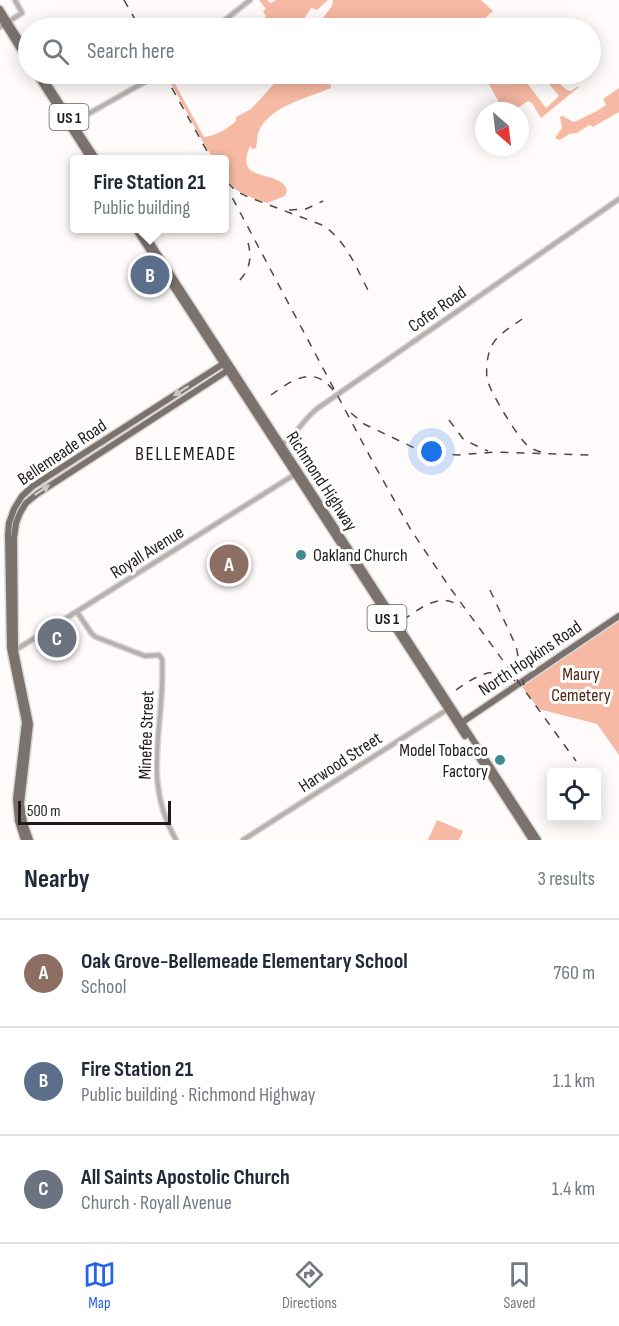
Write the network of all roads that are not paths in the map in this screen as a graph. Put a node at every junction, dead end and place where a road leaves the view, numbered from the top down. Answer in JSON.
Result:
{"nodes":[{"id":1,"x":15,"y":0,"type":"edge"},
{"id":2,"x":250,"y":0,"type":"edge"},
{"id":3,"x":0,"y":9,"type":"edge"},
{"id":4,"x":0,"y":17,"type":"edge"},
{"id":5,"x":228,"y":18,"type":"edge"},
{"id":6,"x":4,"y":24,"type":"edge"},
{"id":7,"x":18,"y":41,"type":"edge"},
{"id":8,"x":18,"y":46,"type":"edge"},
{"id":9,"x":43,"y":84,"type":"edge"},
{"id":10,"x":47,"y":84,"type":"edge"},
{"id":11,"x":141,"y":84,"type":"edge"},
{"id":12,"x":71,"y":124,"type":"junction"},
{"id":13,"x":89,"y":155,"type":"edge"},
{"id":14,"x":93,"y":155,"type":"edge"},
{"id":15,"x":619,"y":199,"type":"edge"},
{"id":16,"x":138,"y":233,"type":"edge"},
{"id":17,"x":144,"y":233,"type":"edge"},
{"id":18,"x":224,"y":363,"type":"junction"},
{"id":19,"x":229,"y":370,"type":"junction"},
{"id":20,"x":279,"y":446,"type":"junction"},
{"id":21,"x":296,"y":474,"type":"junction"},
{"id":22,"x":77,"y":612,"type":"junction"},
{"id":23,"x":619,"y":616,"type":"edge"},
{"id":24,"x":12,"y":621,"type":"junction"},
{"id":25,"x":13,"y":652,"type":"junction"},
{"id":26,"x":449,"y":708,"type":"junction"},
{"id":27,"x":459,"y":724,"type":"junction"},
{"id":28,"x":24,"y":840,"type":"edge"},
{"id":29,"x":30,"y":840,"type":"edge"},
{"id":30,"x":176,"y":840,"type":"edge"},
{"id":31,"x":243,"y":840,"type":"edge"},
{"id":32,"x":532,"y":840,"type":"edge"},
{"id":33,"x":538,"y":840,"type":"edge"}],
"edges":[{"from":1,"to":6,"type":"street"},
{"from":2,"to":5,"type":"street"},
{"from":3,"to":6,"type":"main road"},
{"from":4,"to":6,"type":"main road"},
{"from":6,"to":7,"type":"main road"},
{"from":6,"to":8,"type":"main road"},
{"from":9,"to":12,"type":"main road","number":"US 1"},
{"from":10,"to":12,"type":"main road","number":"US 1"},
{"from":11,"to":12,"type":"street"},
{"from":12,"to":13,"type":"main road","number":"US 1"},
{"from":12,"to":14,"type":"main road","number":"US 1"},
{"from":15,"to":20,"type":"street","name":"Cofer Road"},
{"from":16,"to":18,"type":"main road","name":"Richmond Highway","number":"US 1"},
{"from":17,"to":18,"type":"main road","name":"Richmond Highway","number":"US 1"},
{"from":18,"to":19,"type":"main road","name":"Richmond Highway","number":"US 1"},
{"from":18,"to":24,"type":"main road","name":"Bellemeade Road","one_way":true},
{"from":19,"to":20,"type":"main road","name":"Richmond Highway","number":"US 1"},
{"from":24,"to":19,"type":"main road","name":"Bellemeade Road","one_way":true},
{"from":20,"to":21,"type":"main road","name":"Richmond Highway","number":"US 1"},
{"from":21,"to":22,"type":"street","name":"Royall Avenue"},
{"from":21,"to":26,"type":"main road","name":"Richmond Highway","number":"US 1"},
{"from":22,"to":25,"type":"street","name":"Royall Avenue"},
{"from":22,"to":30,"type":"street","name":"Minefee Street"},
{"from":23,"to":27,"type":"main road","name":"North Hopkins Road"},
{"from":24,"to":25,"type":"main road"},
{"from":25,"to":28,"type":"main road"},
{"from":25,"to":29,"type":"main road"},
{"from":26,"to":27,"type":"main road","name":"Richmond Highway","number":"US 1"},
{"from":26,"to":31,"type":"street","name":"Harwood Street"},
{"from":27,"to":32,"type":"main road","name":"Richmond Highway","number":"US 1"},
{"from":27,"to":33,"type":"main road","name":"Richmond Highway","number":"US 1"}]}
